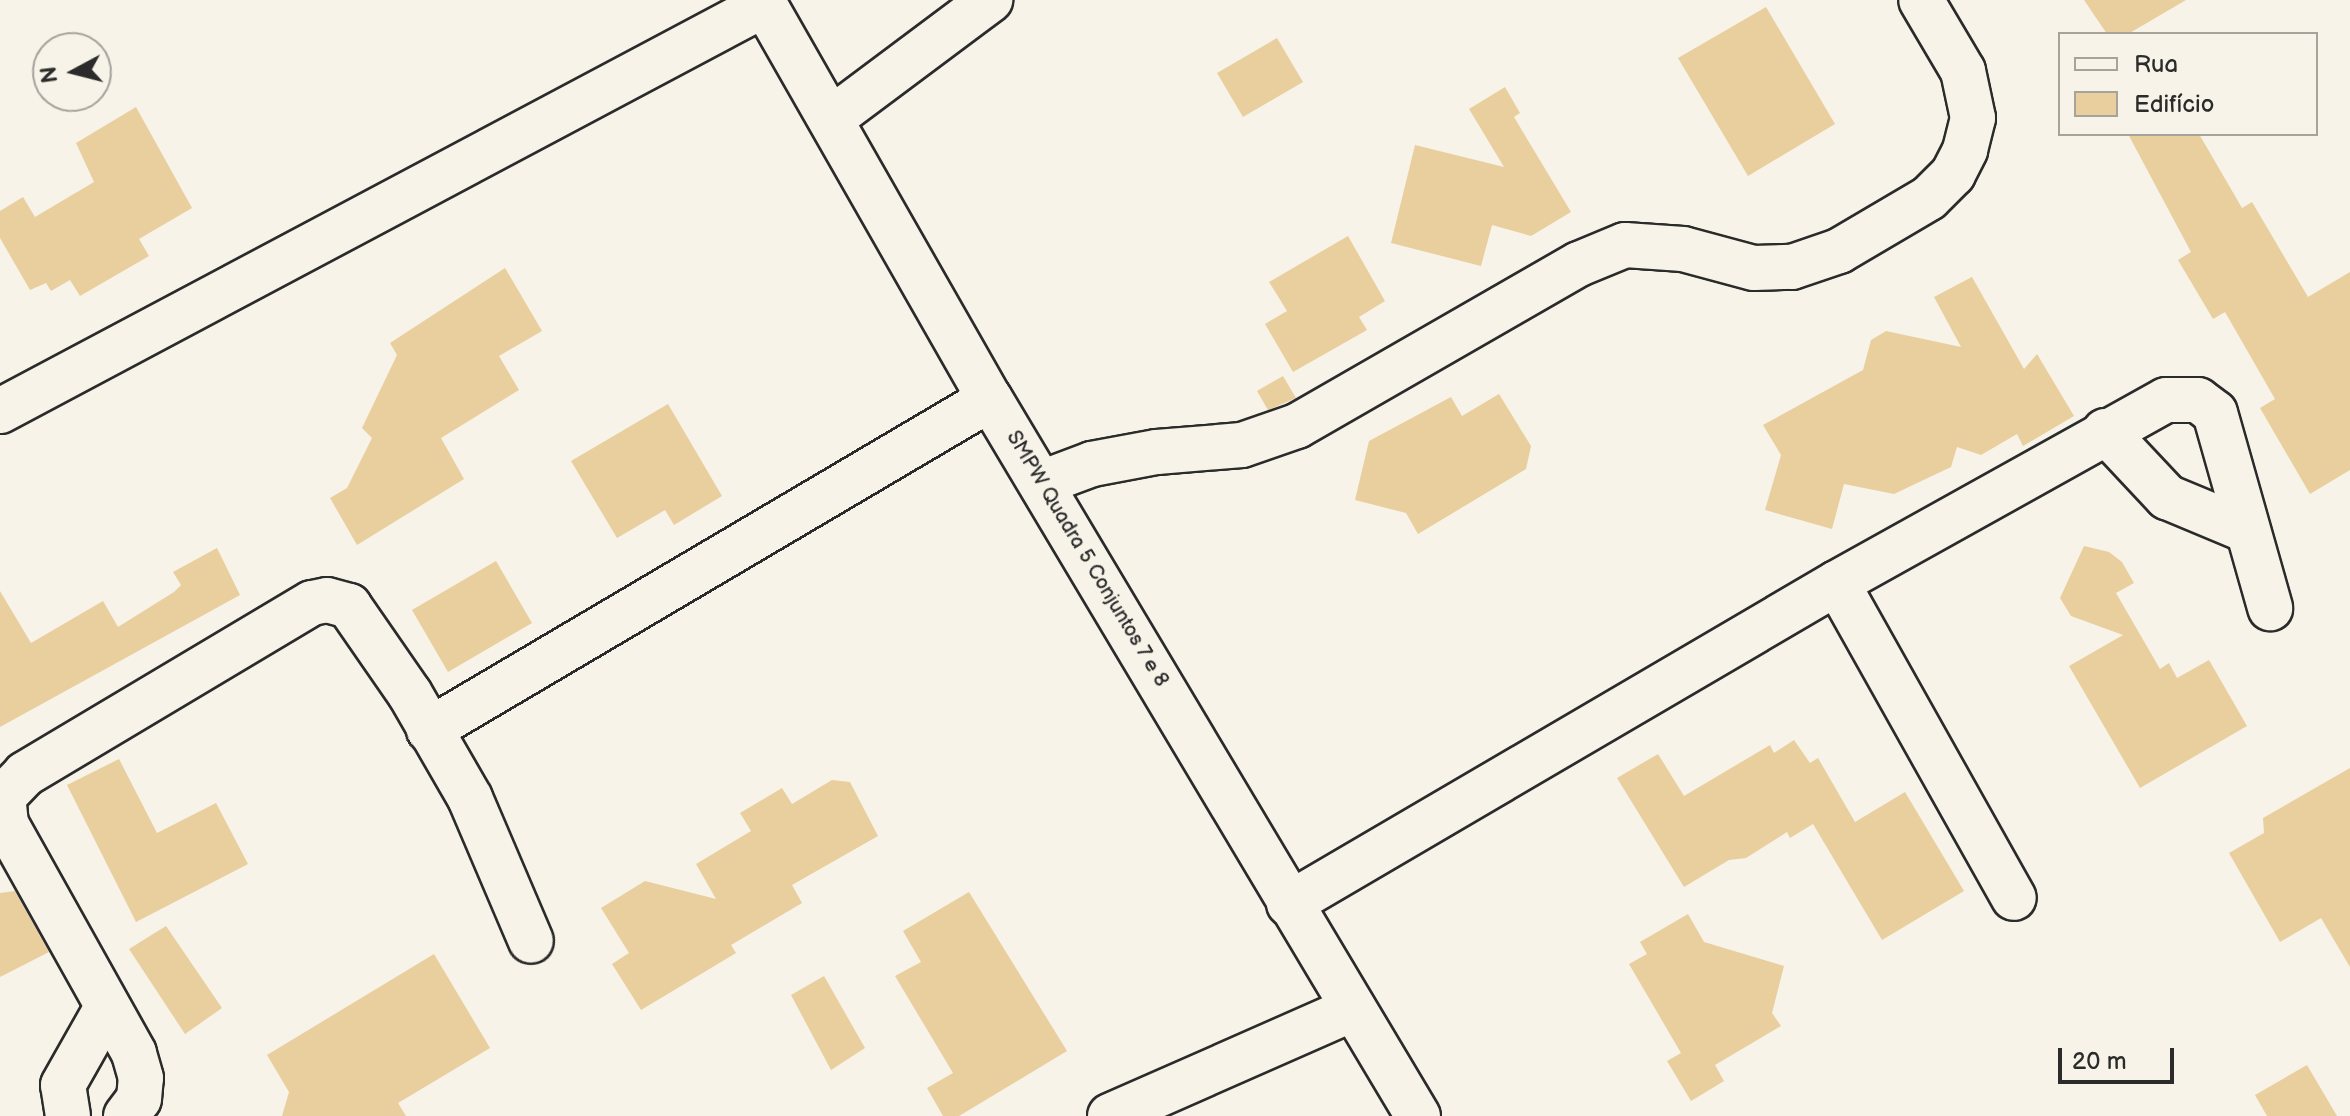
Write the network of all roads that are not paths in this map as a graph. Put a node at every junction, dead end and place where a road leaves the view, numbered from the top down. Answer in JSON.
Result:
{"nodes":[{"id":1,"x":990,"y":0,"type":"edge"},
{"id":2,"x":1921,"y":0,"type":"edge"},
{"id":3,"x":763,"y":2,"type":"edge"},
{"id":4,"x":831,"y":119,"type":"junction"},
{"id":5,"x":990,"y":399,"type":"junction"},
{"id":6,"x":0,"y":411,"type":"edge"},
{"id":7,"x":2105,"y":431,"type":"junction"},
{"id":8,"x":1044,"y":482,"type":"junction"},
{"id":9,"x":2244,"y":529,"type":"junction"},
{"id":10,"x":1837,"y":583,"type":"junction"},
{"id":11,"x":2270,"y":608,"type":"dead end"},
{"id":12,"x":429,"y":730,"type":"junction"},
{"id":13,"x":2014,"y":898,"type":"dead end"},
{"id":14,"x":1289,"y":904,"type":"junction"},
{"id":15,"x":531,"y":941,"type":"dead end"},
{"id":16,"x":106,"y":1009,"type":"junction"},
{"id":17,"x":1353,"y":1009,"type":"junction"},
{"id":18,"x":68,"y":1116,"type":"edge"},
{"id":19,"x":126,"y":1116,"type":"edge"},
{"id":20,"x":1110,"y":1116,"type":"edge"},
{"id":21,"x":1418,"y":1116,"type":"edge"}],
"edges":[{"from":1,"to":4,"type":"street"},
{"from":2,"to":8,"type":"street"},
{"from":3,"to":4,"type":"street","name":"SMPW Quadra 5 Conjuntos 7 e 8"},
{"from":3,"to":6,"type":"street"},
{"from":4,"to":5,"type":"street","name":"SMPW Quadra 5 Conjuntos 7 e 8"},
{"from":5,"to":8,"type":"street","name":"SMPW Quadra 5 Conjuntos 7 e 8"},
{"from":5,"to":12,"type":"street"},
{"from":7,"to":9,"type":"street"},
{"from":7,"to":9,"type":"street"},
{"from":7,"to":10,"type":"street"},
{"from":8,"to":14,"type":"street","name":"SMPW Quadra 5 Conjuntos 7 e 8"},
{"from":9,"to":11,"type":"street"},
{"from":10,"to":13,"type":"street"},
{"from":10,"to":14,"type":"street"},
{"from":12,"to":15,"type":"street"},
{"from":12,"to":16,"type":"street"},
{"from":14,"to":17,"type":"street","name":"SMPW Quadra 5 Conjuntos 7 e 8"},
{"from":16,"to":18,"type":"street"},
{"from":16,"to":19,"type":"street"},
{"from":17,"to":20,"type":"street"},
{"from":17,"to":21,"type":"street","name":"SMPW Quadra 5 Conjuntos 7 e 8"}]}
